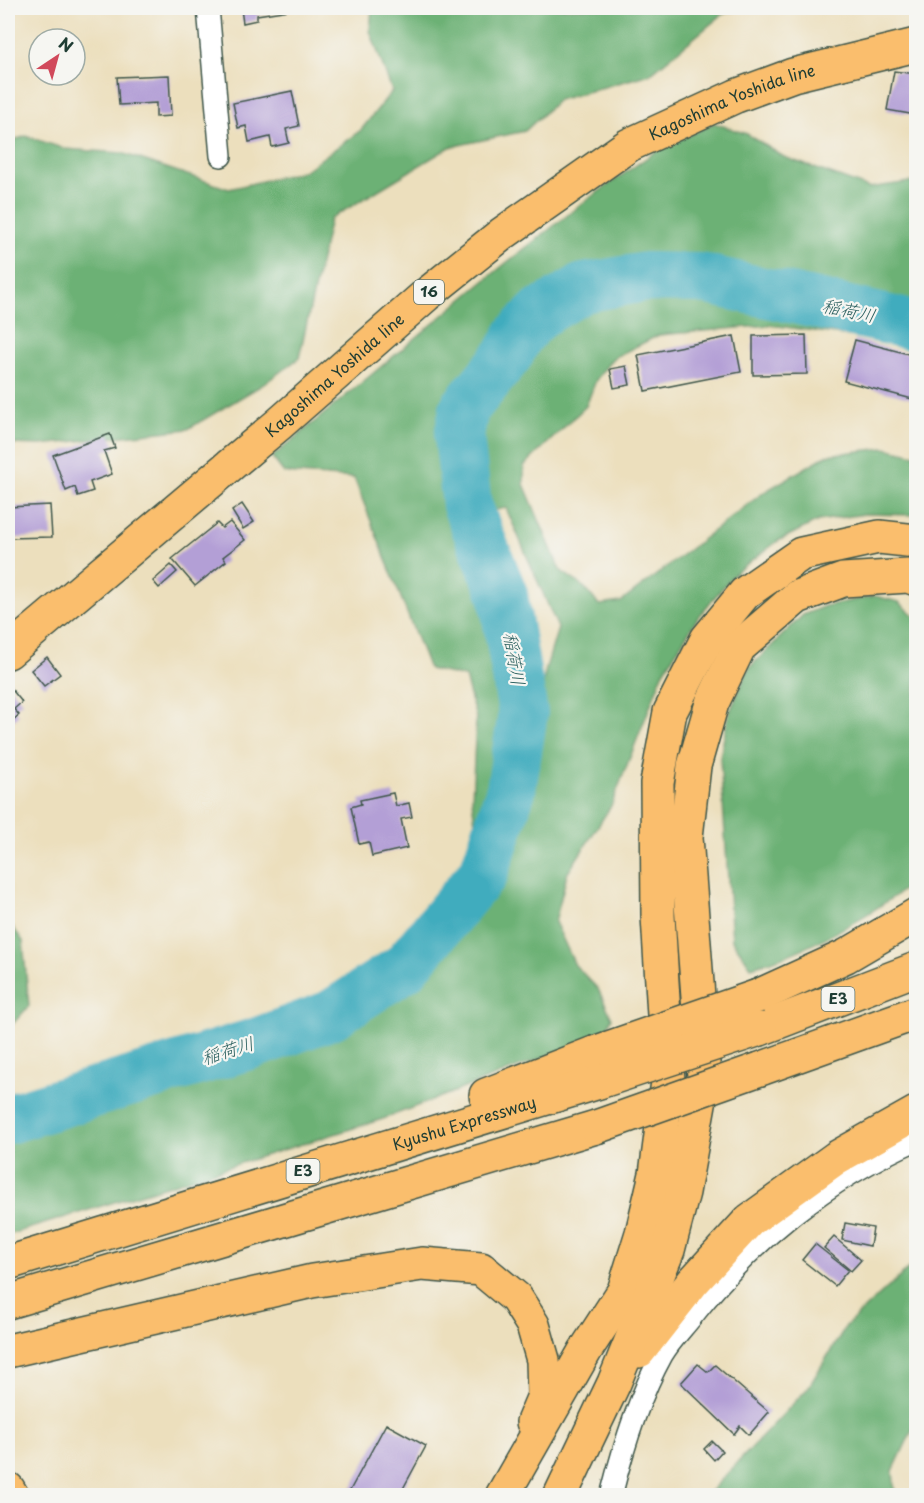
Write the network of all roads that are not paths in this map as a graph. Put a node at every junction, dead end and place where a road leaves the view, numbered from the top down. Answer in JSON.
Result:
{"nodes":[{"id":1,"x":208,"y":8,"type":"edge"},
{"id":2,"x":916,"y":45,"type":"edge"},
{"id":3,"x":221,"y":156,"type":"dead end"},
{"id":4,"x":916,"y":541,"type":"edge"},
{"id":5,"x":916,"y":579,"type":"edge"},
{"id":6,"x":8,"y":652,"type":"edge"},
{"id":7,"x":916,"y":915,"type":"edge"},
{"id":8,"x":916,"y":969,"type":"edge"},
{"id":9,"x":916,"y":1013,"type":"edge"},
{"id":10,"x":597,"y":1067,"type":"junction"},
{"id":11,"x":916,"y":1113,"type":"edge"},
{"id":12,"x":916,"y":1140,"type":"edge"},
{"id":13,"x":8,"y":1263,"type":"edge"},
{"id":14,"x":8,"y":1302,"type":"edge"},
{"id":15,"x":8,"y":1351,"type":"edge"},
{"id":16,"x":614,"y":1383,"type":"junction"},
{"id":17,"x":8,"y":1489,"type":"edge"},
{"id":18,"x":505,"y":1490,"type":"edge"},
{"id":19,"x":12,"y":1496,"type":"edge"},
{"id":20,"x":560,"y":1496,"type":"edge"},
{"id":21,"x":611,"y":1496,"type":"edge"}],
"edges":[{"from":1,"to":3,"type":"street"},
{"from":2,"to":6,"type":"main road","name":"Kagoshima Yoshida line","number":"16"},
{"from":4,"to":18,"type":"main road"},
{"from":5,"to":16,"type":"main road"},
{"from":7,"to":10,"type":"main road","bridge":true},
{"from":8,"to":10,"type":"main road","name":"Kyushu Expressway","number":"E3","bridge":true},
{"from":9,"to":14,"type":"main road","number":"E3","bridge":true},
{"from":10,"to":13,"type":"main road","name":"Kyushu Expressway","number":"E3"},
{"from":11,"to":16,"type":"main road"},
{"from":12,"to":21,"type":"street"},
{"from":15,"to":18,"type":"main road"},
{"from":16,"to":20,"type":"main road"},
{"from":17,"to":19,"type":"main road"}]}
